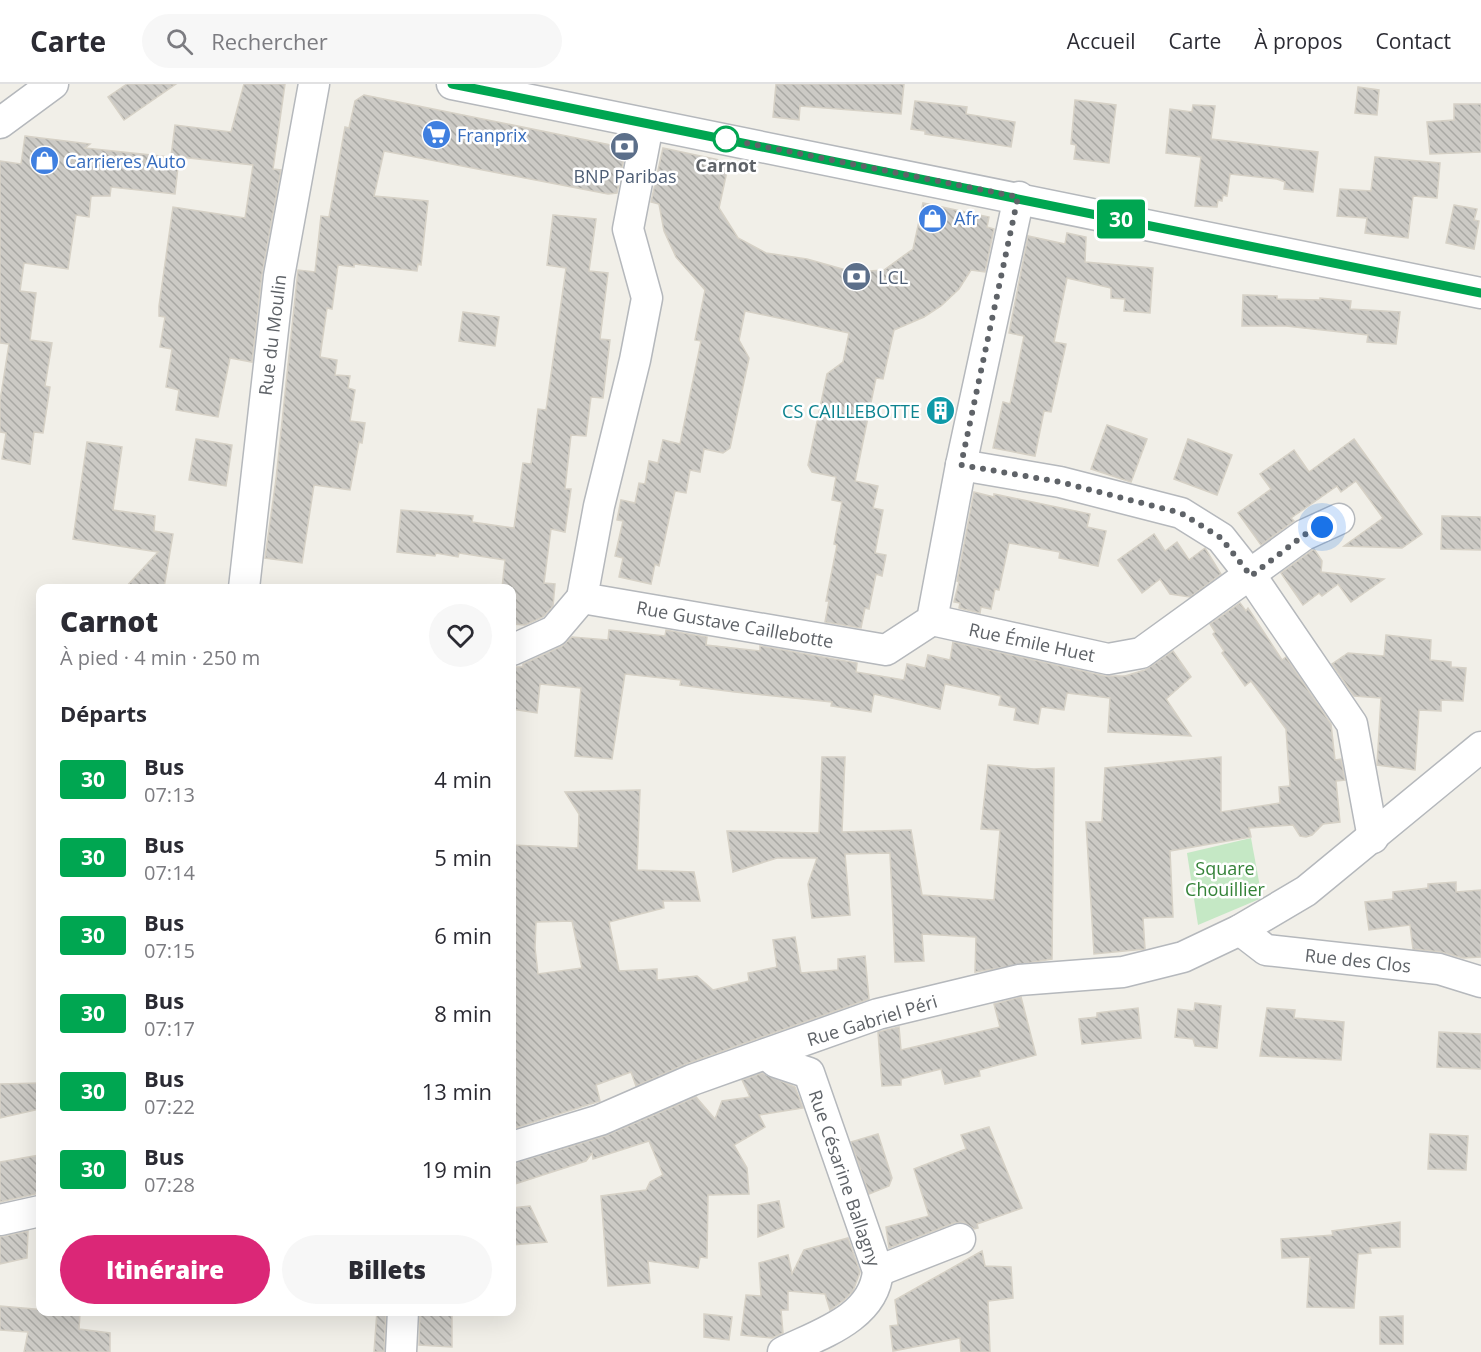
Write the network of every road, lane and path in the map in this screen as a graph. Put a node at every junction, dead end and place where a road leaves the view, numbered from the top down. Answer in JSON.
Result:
{"nodes":[{"id":1,"x":53,"y":84,"type":"edge"},
{"id":2,"x":314,"y":84,"type":"edge"},
{"id":3,"x":452,"y":84,"type":"edge"},
{"id":4,"x":4,"y":112,"type":"edge"},
{"id":5,"x":637,"y":114,"type":"junction"},
{"id":6,"x":1018,"y":197,"type":"junction"},
{"id":7,"x":1481,"y":293,"type":"edge"},
{"id":8,"x":961,"y":465,"type":"junction"},
{"id":9,"x":1340,"y":519,"type":"dead end"},
{"id":10,"x":1251,"y":576,"type":"junction"},
{"id":11,"x":244,"y":584,"type":"edge"},
{"id":12,"x":582,"y":598,"type":"junction"},
{"id":13,"x":932,"y":621,"type":"junction"},
{"id":14,"x":516,"y":648,"type":"edge"},
{"id":15,"x":1481,"y":747,"type":"edge"},
{"id":16,"x":1374,"y":838,"type":"junction"},
{"id":17,"x":1240,"y":930,"type":"junction"},
{"id":18,"x":1481,"y":982,"type":"edge"},
{"id":19,"x":766,"y":1054,"type":"junction"},
{"id":20,"x":516,"y":1146,"type":"edge"},
{"id":21,"x":36,"y":1212,"type":"edge"},
{"id":22,"x":0,"y":1220,"type":"edge"},
{"id":23,"x":960,"y":1239,"type":"dead end"},
{"id":24,"x":878,"y":1271,"type":"junction"},
{"id":25,"x":403,"y":1316,"type":"edge"},
{"id":26,"x":401,"y":1352,"type":"edge"},
{"id":27,"x":783,"y":1352,"type":"edge"}],
"edges":[{"from":1,"to":4,"type":"street"},
{"from":2,"to":11,"type":"street","name":"Rue du Moulin"},
{"from":3,"to":5,"type":"street"},
{"from":5,"to":6,"type":"street"},
{"from":5,"to":12,"type":"street"},
{"from":6,"to":7,"type":"street"},
{"from":6,"to":8,"type":"street"},
{"from":8,"to":10,"type":"street"},
{"from":8,"to":13,"type":"street"},
{"from":9,"to":10,"type":"street","name":"Rue Émile Huet"},
{"from":10,"to":13,"type":"street","name":"Rue Émile Huet"},
{"from":10,"to":16,"type":"street"},
{"from":12,"to":13,"type":"street","name":"Rue Gustave Caillebotte"},
{"from":12,"to":14,"type":"street"},
{"from":15,"to":16,"type":"street","name":"Rue Gabriel Péri"},
{"from":16,"to":17,"type":"street","name":"Rue Gabriel Péri"},
{"from":17,"to":18,"type":"street","name":"Rue des Clos"},
{"from":17,"to":19,"type":"street","name":"Rue Gabriel Péri"},
{"from":19,"to":20,"type":"street","name":"Rue Gabriel Péri"},
{"from":19,"to":24,"type":"street","name":"Rue Césarine Ballagny"},
{"from":21,"to":22,"type":"street"},
{"from":23,"to":24,"type":"street"},
{"from":24,"to":27,"type":"street","name":"Rue Césarine Ballagny"},
{"from":25,"to":26,"type":"street"}]}
